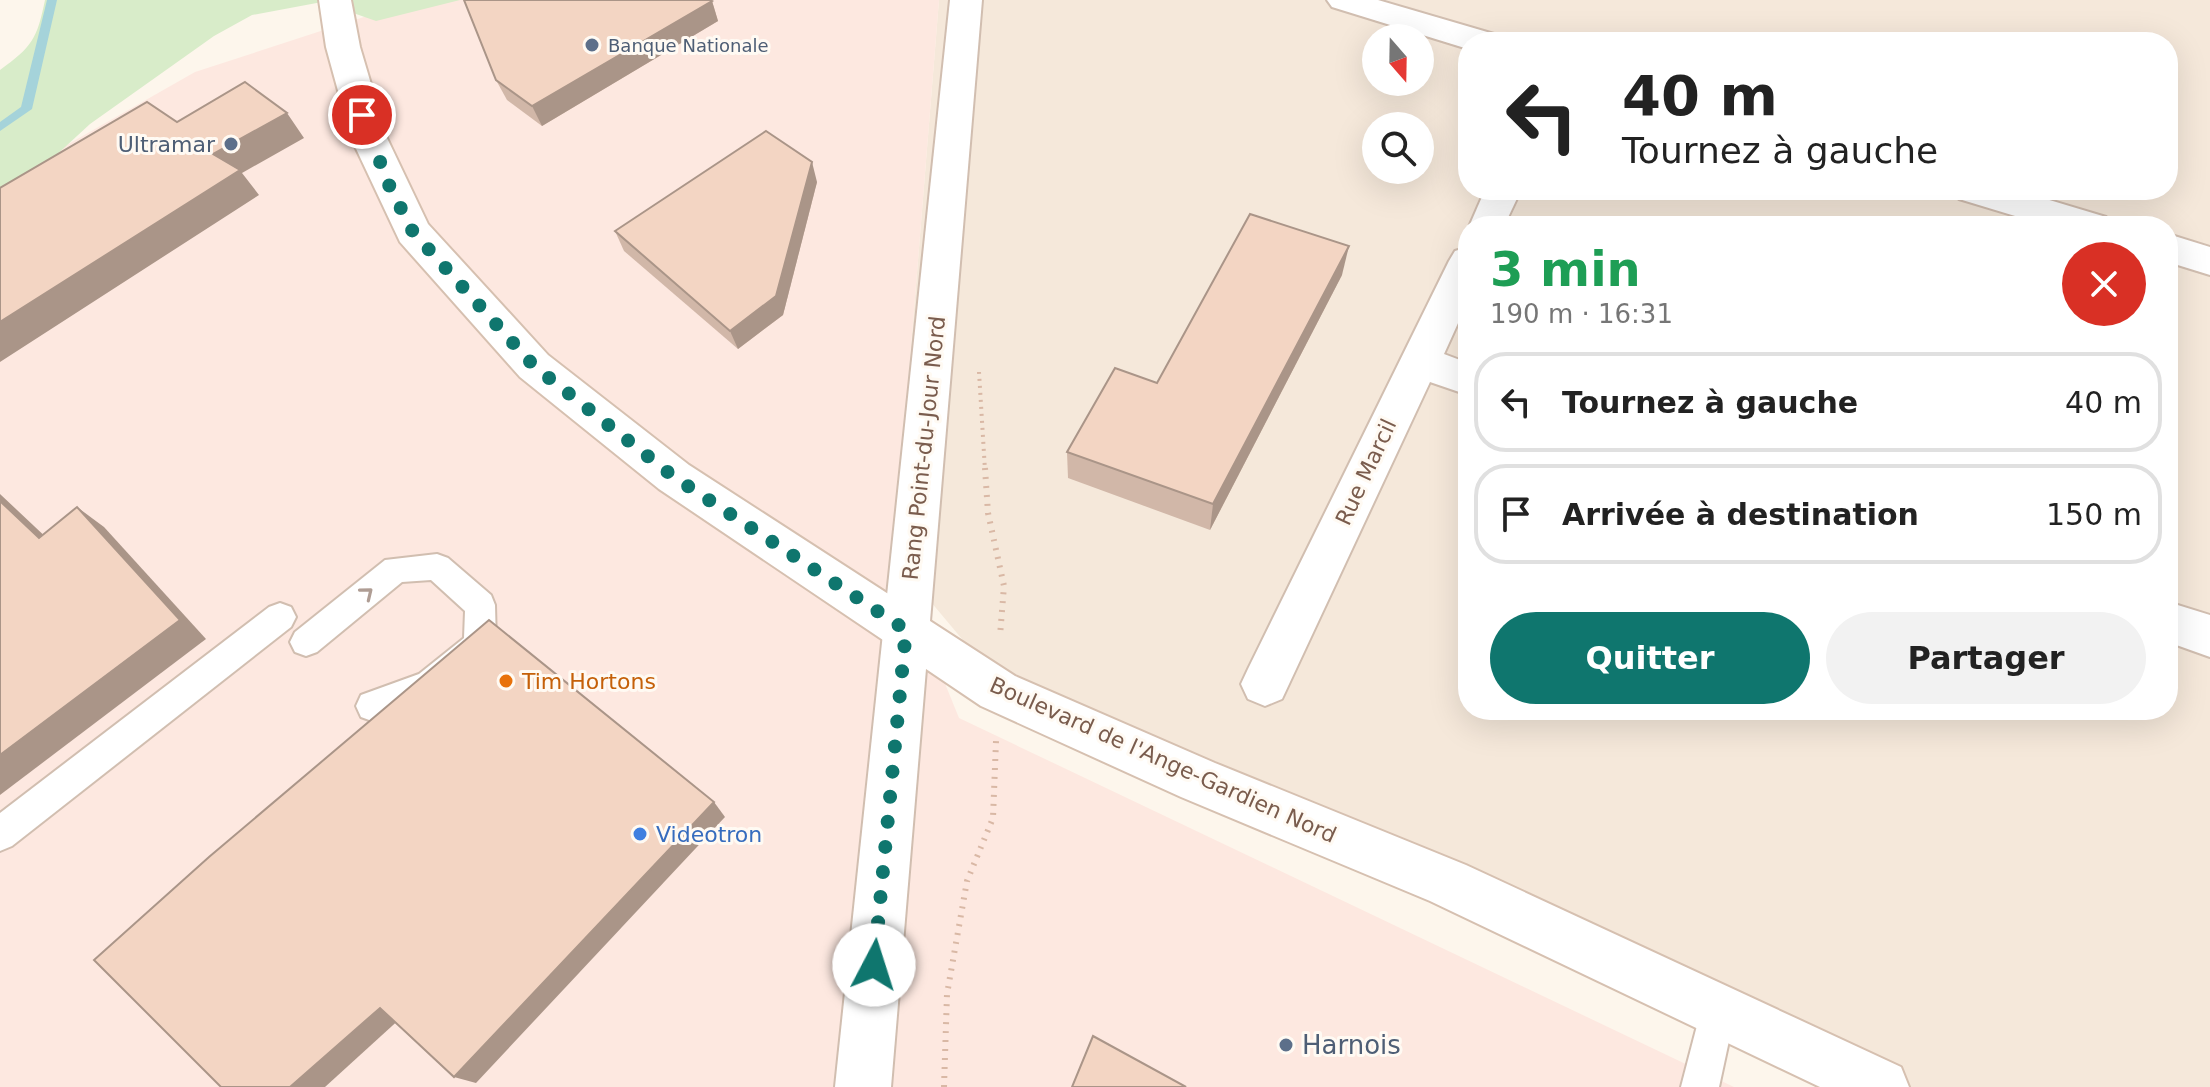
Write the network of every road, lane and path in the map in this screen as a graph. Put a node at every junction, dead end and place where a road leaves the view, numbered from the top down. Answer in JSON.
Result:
{"nodes":[{"id":1,"x":335,"y":0,"type":"edge"},
{"id":2,"x":966,"y":0,"type":"edge"},
{"id":3,"x":1343,"y":0,"type":"edge"},
{"id":4,"x":1458,"y":35,"type":"edge"},
{"id":5,"x":2006,"y":200,"type":"edge"},
{"id":6,"x":2059,"y":216,"type":"edge"},
{"id":7,"x":2178,"y":251,"type":"edge"},
{"id":8,"x":2210,"y":261,"type":"edge"},
{"id":9,"x":1458,"y":281,"type":"edge"},
{"id":10,"x":1419,"y":361,"type":"junction"},
{"id":11,"x":1458,"y":375,"type":"edge"},
{"id":12,"x":280,"y":617,"type":"dead end"},
{"id":13,"x":2178,"y":625,"type":"edge"},
{"id":14,"x":906,"y":630,"type":"junction"},
{"id":15,"x":2210,"y":636,"type":"edge"},
{"id":16,"x":306,"y":642,"type":"dead end"},
{"id":17,"x":1265,"y":684,"type":"dead end"},
{"id":18,"x":372,"y":706,"type":"dead end"},
{"id":19,"x":993,"y":818,"type":"dead end"},
{"id":20,"x":0,"y":834,"type":"edge"},
{"id":21,"x":1718,"y":1008,"type":"junction"},
{"id":22,"x":863,"y":1087,"type":"edge"},
{"id":23,"x":944,"y":1087,"type":"edge"},
{"id":24,"x":1700,"y":1087,"type":"edge"},
{"id":25,"x":1881,"y":1087,"type":"edge"}],
"edges":[{"from":1,"to":14,"type":"street","name":"Boulevard de l'Ange-Gardien Nord"},
{"from":2,"to":14,"type":"street","name":"Rang Point-du-Jour Nord"},
{"from":3,"to":4,"type":"street"},
{"from":5,"to":6,"type":"street"},
{"from":7,"to":8,"type":"street"},
{"from":9,"to":10,"type":"street","name":"Rue Marcil"},
{"from":10,"to":11,"type":"street"},
{"from":10,"to":17,"type":"street","name":"Rue Marcil"},
{"from":12,"to":20,"type":"lane"},
{"from":13,"to":15,"type":"street"},
{"from":14,"to":21,"type":"street","name":"Boulevard de l'Ange-Gardien Nord"},
{"from":14,"to":22,"type":"street","name":"Rang Point-du-Jour Nord"},
{"from":16,"to":18,"type":"lane","one_way":true},
{"from":19,"to":23,"type":"path"},
{"from":21,"to":24,"type":"lane"},
{"from":21,"to":25,"type":"street","name":"Boulevard de l'Ange-Gardien Nord"}]}
